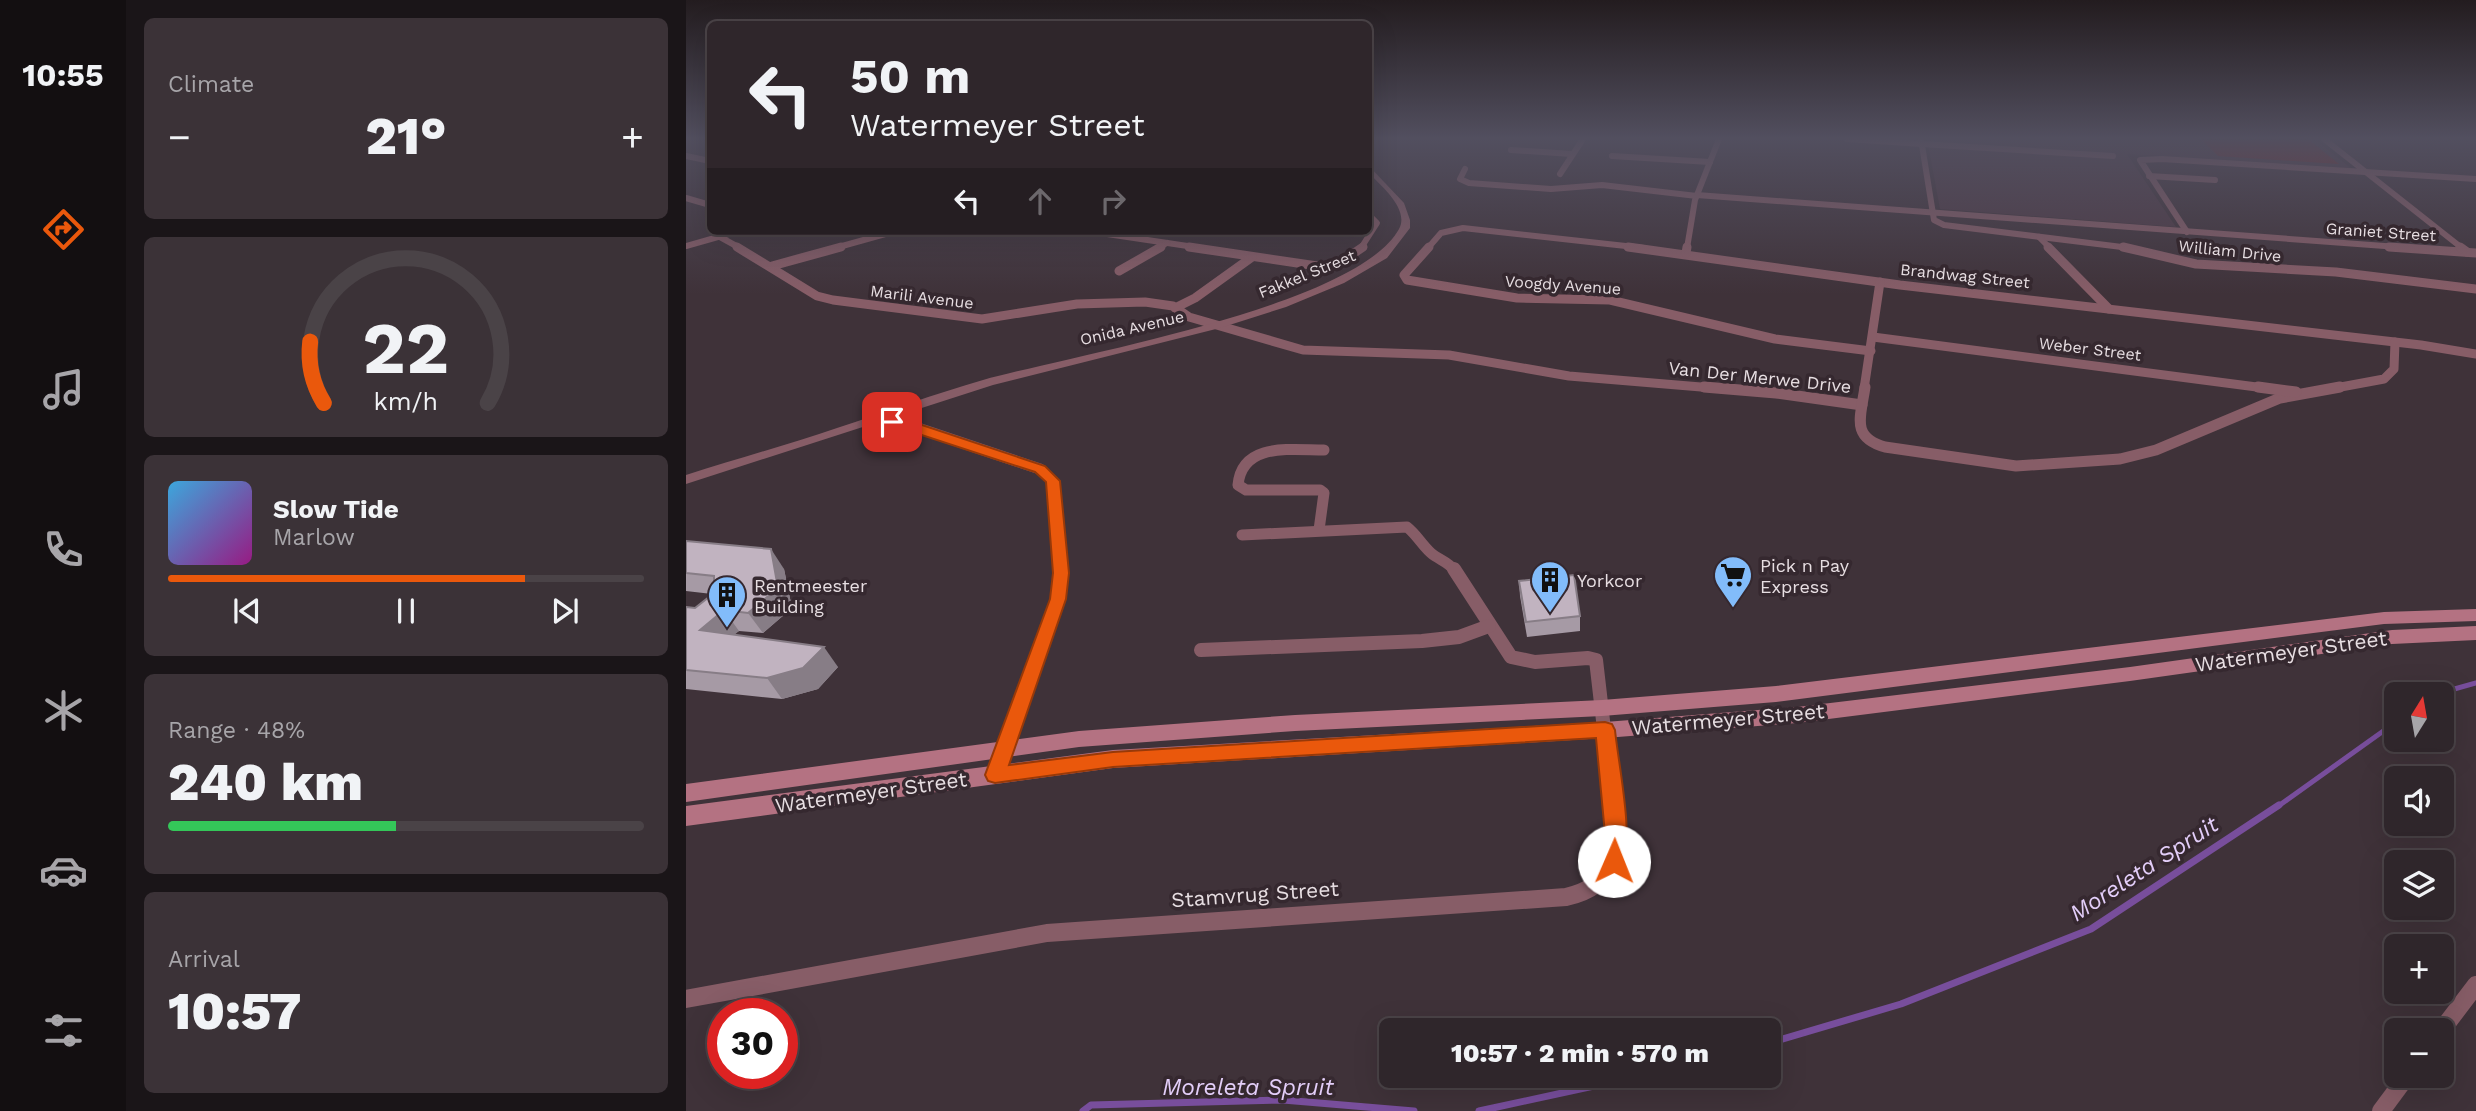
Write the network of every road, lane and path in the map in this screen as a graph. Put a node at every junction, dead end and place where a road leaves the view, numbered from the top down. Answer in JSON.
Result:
{"nodes":[{"id":1,"x":1389,"y":191,"type":"edge"},
{"id":2,"x":1658,"y":191,"type":"edge"},
{"id":3,"x":1699,"y":191,"type":"edge"},
{"id":4,"x":1929,"y":191,"type":"edge"},
{"id":5,"x":2159,"y":191,"type":"edge"},
{"id":6,"x":2391,"y":191,"type":"edge"},
{"id":7,"x":1697,"y":195,"type":"junction"},
{"id":8,"x":686,"y":198,"type":"edge"},
{"id":9,"x":707,"y":204,"type":"edge"},
{"id":10,"x":1932,"y":212,"type":"junction"},
{"id":11,"x":1372,"y":219,"type":"edge"},
{"id":12,"x":1941,"y":224,"type":"joint"},
{"id":13,"x":1452,"y":229,"type":"joint"},
{"id":14,"x":2187,"y":232,"type":"junction"},
{"id":15,"x":726,"y":235,"type":"edge"},
{"id":16,"x":882,"y":235,"type":"edge"},
{"id":17,"x":1114,"y":235,"type":"edge"},
{"id":18,"x":720,"y":237,"type":"junction"},
{"id":19,"x":2039,"y":237,"type":"junction"},
{"id":20,"x":1167,"y":243,"type":"junction"},
{"id":21,"x":686,"y":246,"type":"edge"},
{"id":22,"x":1686,"y":253,"type":"junction"},
{"id":23,"x":2472,"y":253,"type":"edge"},
{"id":24,"x":1252,"y":257,"type":"junction"},
{"id":25,"x":2476,"y":259,"type":"edge"},
{"id":26,"x":772,"y":266,"type":"junction"},
{"id":27,"x":1119,"y":271,"type":"dead end"},
{"id":28,"x":1880,"y":282,"type":"junction"},
{"id":29,"x":2476,"y":289,"type":"edge"},
{"id":30,"x":1175,"y":308,"type":"junction"},
{"id":31,"x":2109,"y":309,"type":"junction"},
{"id":32,"x":1215,"y":325,"type":"junction"},
{"id":33,"x":1873,"y":337,"type":"junction"},
{"id":34,"x":2395,"y":342,"type":"junction"},
{"id":35,"x":1871,"y":351,"type":"junction"},
{"id":36,"x":2476,"y":354,"type":"edge"},
{"id":37,"x":1056,"y":364,"type":"junction"},
{"id":38,"x":2304,"y":393,"type":"junction"},
{"id":39,"x":1862,"y":405,"type":"junction"},
{"id":40,"x":911,"y":407,"type":"junction"},
{"id":41,"x":873,"y":420,"type":"junction"},
{"id":42,"x":906,"y":424,"type":"junction"},
{"id":43,"x":798,"y":443,"type":"junction"},
{"id":44,"x":1324,"y":450,"type":"dead end"},
{"id":45,"x":688,"y":477,"type":"edge"},
{"id":46,"x":1319,"y":530,"type":"junction"},
{"id":47,"x":1242,"y":536,"type":"dead end"},
{"id":48,"x":2476,"y":615,"type":"edge"},
{"id":49,"x":1489,"y":626,"type":"junction"},
{"id":50,"x":2476,"y":632,"type":"edge"},
{"id":51,"x":1201,"y":650,"type":"dead end"},
{"id":52,"x":1604,"y":719,"type":"junction"},
{"id":53,"x":1005,"y":748,"type":"junction"},
{"id":54,"x":995,"y":775,"type":"junction"},
{"id":55,"x":686,"y":793,"type":"edge"},
{"id":56,"x":686,"y":816,"type":"edge"},
{"id":57,"x":2476,"y":985,"type":"edge"},
{"id":58,"x":686,"y":999,"type":"edge"},
{"id":59,"x":2451,"y":1018,"type":"edge"},
{"id":60,"x":2398,"y":1088,"type":"edge"},
{"id":61,"x":2381,"y":1111,"type":"edge"}],
"edges":[{"from":1,"to":32,"type":"street","name":"Fakkel Street"},
{"from":2,"to":7,"type":"street","name":"Graniet Street"},
{"from":3,"to":7,"type":"street"},
{"from":4,"to":10,"type":"street"},
{"from":5,"to":14,"type":"street"},
{"from":6,"to":23,"type":"street"},
{"from":7,"to":10,"type":"street","name":"Graniet Street"},
{"from":7,"to":22,"type":"street"},
{"from":8,"to":9,"type":"street"},
{"from":10,"to":12,"type":"street"},
{"from":10,"to":14,"type":"street","name":"Graniet Street"},
{"from":11,"to":24,"type":"street"},
{"from":12,"to":19,"type":"street","name":"William Drive"},
{"from":13,"to":22,"type":"street","name":"Brandwag Street"},
{"from":13,"to":35,"type":"street","name":"Voogdy Avenue"},
{"from":14,"to":23,"type":"street","name":"Graniet Street"},
{"from":15,"to":18,"type":"street"},
{"from":16,"to":26,"type":"street"},
{"from":17,"to":20,"type":"street"},
{"from":18,"to":21,"type":"street"},
{"from":18,"to":26,"type":"street","name":"Marili Avenue"},
{"from":19,"to":29,"type":"street","name":"William Drive"},
{"from":19,"to":31,"type":"street"},
{"from":20,"to":24,"type":"street"},
{"from":20,"to":27,"type":"street"},
{"from":22,"to":28,"type":"street","name":"Brandwag Street"},
{"from":23,"to":25,"type":"street"},
{"from":24,"to":30,"type":"street","name":"Onida Avenue"},
{"from":26,"to":30,"type":"street","name":"Marili Avenue"},
{"from":28,"to":31,"type":"street","name":"Brandwag Street"},
{"from":28,"to":33,"type":"street"},
{"from":30,"to":32,"type":"street","name":"Marili Avenue"},
{"from":31,"to":34,"type":"street","name":"Brandwag Street"},
{"from":32,"to":37,"type":"street","name":"Onida Avenue"},
{"from":32,"to":39,"type":"street","name":"Van Der Merwe Drive"},
{"from":33,"to":35,"type":"street"},
{"from":33,"to":38,"type":"street","name":"Weber Street"},
{"from":34,"to":36,"type":"street","name":"Brandwag Street"},
{"from":34,"to":38,"type":"street","name":"Van Der Merwe Drive"},
{"from":35,"to":39,"type":"street"},
{"from":37,"to":40,"type":"street","name":"Onida Avenue"},
{"from":37,"to":43,"type":"street","name":"Onida Avenue"},
{"from":38,"to":39,"type":"street","name":"Van Der Merwe Drive"},
{"from":40,"to":41,"type":"street","name":"Onida Avenue"},
{"from":40,"to":42,"type":"street"},
{"from":41,"to":42,"type":"street"},
{"from":41,"to":43,"type":"street","name":"Onida Avenue"},
{"from":42,"to":53,"type":"street"},
{"from":43,"to":45,"type":"street","name":"Onida Avenue"},
{"from":44,"to":46,"type":"street"},
{"from":46,"to":47,"type":"street"},
{"from":46,"to":49,"type":"street"},
{"from":48,"to":52,"type":"main road","name":"Watermeyer Street"},
{"from":49,"to":51,"type":"street"},
{"from":49,"to":52,"type":"street","name":"Stamvrug Street"},
{"from":50,"to":52,"type":"main road","name":"Watermeyer Street"},
{"from":52,"to":53,"type":"main road","name":"Watermeyer Street"},
{"from":52,"to":54,"type":"main road","name":"Watermeyer Street"},
{"from":52,"to":58,"type":"street","name":"Stamvrug Street"},
{"from":53,"to":54,"type":"street"},
{"from":53,"to":55,"type":"main road","name":"Watermeyer Street"},
{"from":54,"to":56,"type":"main road","name":"Watermeyer Street"},
{"from":57,"to":59,"type":"street"},
{"from":60,"to":61,"type":"street"}]}
